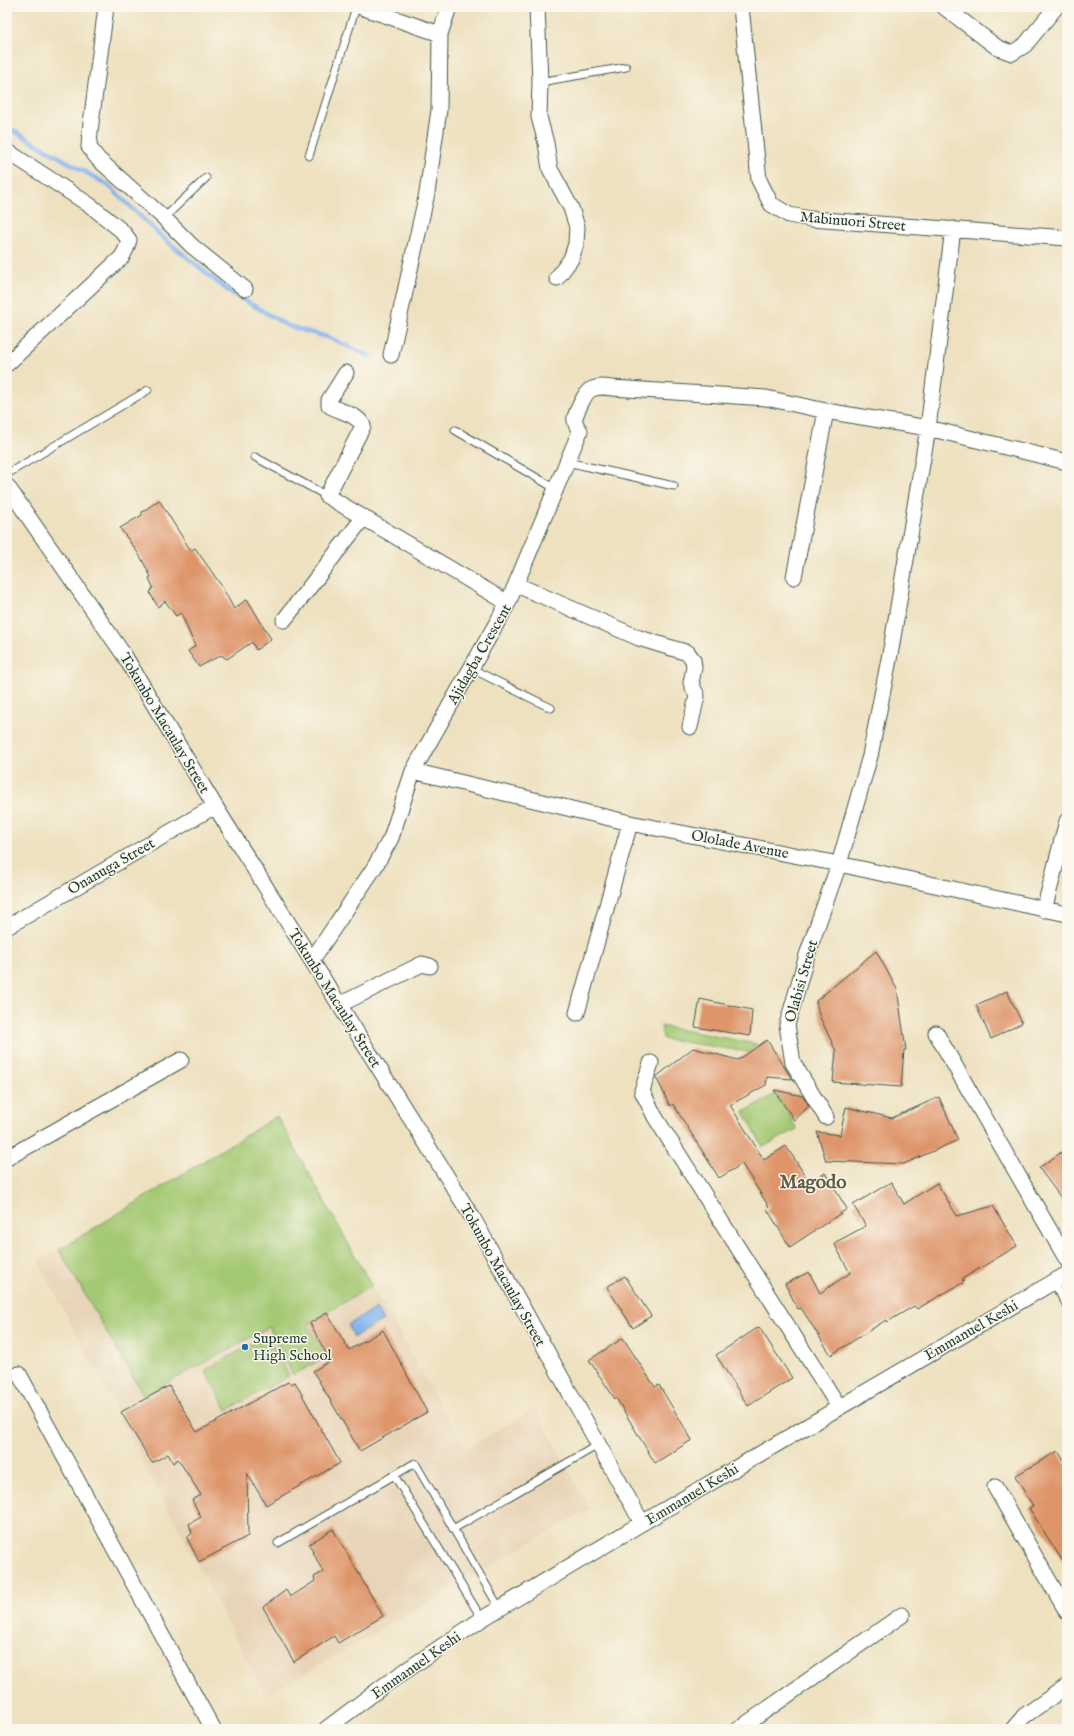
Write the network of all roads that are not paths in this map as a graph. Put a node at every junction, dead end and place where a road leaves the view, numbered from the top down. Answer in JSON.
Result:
{"nodes":[{"id":1,"x":106,"y":7,"type":"edge"},
{"id":2,"x":356,"y":7,"type":"edge"},
{"id":3,"x":361,"y":7,"type":"edge"},
{"id":4,"x":449,"y":7,"type":"edge"},
{"id":5,"x":538,"y":7,"type":"edge"},
{"id":6,"x":741,"y":7,"type":"edge"},
{"id":7,"x":944,"y":7,"type":"edge"},
{"id":8,"x":1056,"y":7,"type":"edge"},
{"id":9,"x":440,"y":34,"type":"junction"},
{"id":10,"x":626,"y":67,"type":"dead end"},
{"id":11,"x":540,"y":82,"type":"junction"},
{"id":12,"x":7,"y":150,"type":"edge"},
{"id":13,"x":309,"y":156,"type":"dead end"},
{"id":14,"x":206,"y":178,"type":"dead end"},
{"id":15,"x":164,"y":218,"type":"junction"},
{"id":16,"x":953,"y":229,"type":"junction"},
{"id":17,"x":1067,"y":238,"type":"edge"},
{"id":18,"x":557,"y":278,"type":"dead end"},
{"id":19,"x":245,"y":289,"type":"dead end"},
{"id":20,"x":391,"y":355,"type":"dead end"},
{"id":21,"x":7,"y":364,"type":"edge"},
{"id":22,"x":346,"y":373,"type":"dead end"},
{"id":23,"x":148,"y":390,"type":"dead end"},
{"id":24,"x":826,"y":411,"type":"junction"},
{"id":25,"x":928,"y":428,"type":"junction"},
{"id":26,"x":455,"y":430,"type":"dead end"},
{"id":27,"x":255,"y":456,"type":"dead end"},
{"id":28,"x":567,"y":462,"type":"junction"},
{"id":29,"x":1067,"y":462,"type":"edge"},
{"id":30,"x":7,"y":474,"type":"edge"},
{"id":31,"x":7,"y":486,"type":"edge"},
{"id":32,"x":674,"y":486,"type":"dead end"},
{"id":33,"x":556,"y":489,"type":"junction"},
{"id":34,"x":327,"y":496,"type":"junction"},
{"id":35,"x":364,"y":517,"type":"junction"},
{"id":36,"x":794,"y":577,"type":"dead end"},
{"id":37,"x":517,"y":585,"type":"junction"},
{"id":38,"x":508,"y":603,"type":"junction"},
{"id":39,"x":284,"y":620,"type":"dead end"},
{"id":40,"x":470,"y":668,"type":"junction"},
{"id":41,"x":551,"y":708,"type":"dead end"},
{"id":42,"x":690,"y":727,"type":"dead end"},
{"id":43,"x":413,"y":771,"type":"junction"},
{"id":44,"x":215,"y":806,"type":"junction"},
{"id":45,"x":1067,"y":821,"type":"edge"},
{"id":46,"x":630,"y":823,"type":"junction"},
{"id":47,"x":839,"y":864,"type":"junction"},
{"id":48,"x":1044,"y":910,"type":"junction"},
{"id":49,"x":1067,"y":914,"type":"edge"},
{"id":50,"x":7,"y":927,"type":"edge"},
{"id":51,"x":312,"y":960,"type":"junction"},
{"id":52,"x":430,"y":966,"type":"dead end"},
{"id":53,"x":339,"y":1005,"type":"junction"},
{"id":54,"x":577,"y":1013,"type":"dead end"},
{"id":55,"x":936,"y":1033,"type":"dead end"},
{"id":56,"x":181,"y":1060,"type":"dead end"},
{"id":57,"x":651,"y":1063,"type":"dead end"},
{"id":58,"x":826,"y":1117,"type":"dead end"},
{"id":59,"x":7,"y":1158,"type":"edge"},
{"id":60,"x":1067,"y":1260,"type":"edge"},
{"id":61,"x":1067,"y":1274,"type":"edge"},
{"id":62,"x":1052,"y":1282,"type":"junction"},
{"id":63,"x":1067,"y":1305,"type":"edge"},
{"id":64,"x":19,"y":1374,"type":"dead end"},
{"id":65,"x":839,"y":1407,"type":"junction"},
{"id":66,"x":598,"y":1445,"type":"junction"},
{"id":67,"x":394,"y":1475,"type":"junction"},
{"id":68,"x":995,"y":1488,"type":"dead end"},
{"id":69,"x":642,"y":1523,"type":"junction"},
{"id":70,"x":453,"y":1529,"type":"junction"},
{"id":71,"x":278,"y":1544,"type":"dead end"},
{"id":72,"x":500,"y":1609,"type":"junction"},
{"id":73,"x":1067,"y":1612,"type":"edge"},
{"id":74,"x":902,"y":1615,"type":"dead end"},
{"id":75,"x":482,"y":1619,"type":"junction"},
{"id":76,"x":1067,"y":1686,"type":"edge"},
{"id":77,"x":213,"y":1729,"type":"edge"},
{"id":78,"x":326,"y":1729,"type":"edge"},
{"id":79,"x":739,"y":1729,"type":"edge"},
{"id":80,"x":1013,"y":1729,"type":"edge"}],
"edges":[{"from":1,"to":15,"type":"street"},
{"from":2,"to":13,"type":"lane"},
{"from":3,"to":9,"type":"street"},
{"from":4,"to":9,"type":"street"},
{"from":5,"to":11,"type":"street"},
{"from":6,"to":16,"type":"street","name":"Mabinuori Street"},
{"from":7,"to":8,"type":"street"},
{"from":9,"to":20,"type":"street"},
{"from":10,"to":11,"type":"lane"},
{"from":11,"to":18,"type":"street"},
{"from":12,"to":21,"type":"street"},
{"from":14,"to":15,"type":"lane"},
{"from":15,"to":19,"type":"street"},
{"from":16,"to":17,"type":"street","name":"Mabinuori Street"},
{"from":16,"to":25,"type":"street","name":"Olabisi Street"},
{"from":22,"to":34,"type":"street"},
{"from":23,"to":30,"type":"lane"},
{"from":24,"to":25,"type":"street","name":"Ajidagba Crescent"},
{"from":24,"to":28,"type":"street","name":"Ajidagba Crescent"},
{"from":24,"to":36,"type":"street"},
{"from":25,"to":29,"type":"street","name":"Ajidagba Crescent"},
{"from":25,"to":47,"type":"street","name":"Olabisi Street"},
{"from":26,"to":33,"type":"lane"},
{"from":27,"to":34,"type":"lane"},
{"from":28,"to":32,"type":"lane"},
{"from":28,"to":33,"type":"street","name":"Ajidagba Crescent"},
{"from":31,"to":44,"type":"street","name":"Tokunbo Macaulay Street"},
{"from":33,"to":37,"type":"street","name":"Ajidagba Crescent"},
{"from":34,"to":35,"type":"street"},
{"from":35,"to":38,"type":"street"},
{"from":35,"to":39,"type":"street"},
{"from":37,"to":38,"type":"street","name":"Ajidagba Crescent"},
{"from":37,"to":42,"type":"street"},
{"from":38,"to":40,"type":"street","name":"Ajidagba Crescent"},
{"from":40,"to":41,"type":"lane"},
{"from":40,"to":43,"type":"street","name":"Ajidagba Crescent"},
{"from":43,"to":46,"type":"street","name":"Ololade Avenue"},
{"from":43,"to":51,"type":"street","name":"Ajidagba Crescent"},
{"from":44,"to":50,"type":"street","name":"Onanuga Street"},
{"from":44,"to":51,"type":"street","name":"Tokunbo Macaulay Street"},
{"from":45,"to":48,"type":"street"},
{"from":46,"to":47,"type":"street","name":"Ololade Avenue"},
{"from":46,"to":54,"type":"street"},
{"from":47,"to":48,"type":"street","name":"Ololade Avenue"},
{"from":47,"to":58,"type":"street","name":"Olabisi Street"},
{"from":48,"to":49,"type":"street","name":"Ololade Avenue"},
{"from":51,"to":53,"type":"street","name":"Tokunbo Macaulay Street"},
{"from":52,"to":53,"type":"street"},
{"from":53,"to":66,"type":"street","name":"Tokunbo Macaulay Street"},
{"from":55,"to":60,"type":"street"},
{"from":56,"to":59,"type":"street"},
{"from":57,"to":65,"type":"street"},
{"from":61,"to":62,"type":"street","name":"Emmanuel Keshi"},
{"from":62,"to":63,"type":"lane"},
{"from":62,"to":65,"type":"street","name":"Emmanuel Keshi"},
{"from":64,"to":77,"type":"street"},
{"from":65,"to":69,"type":"street","name":"Emmanuel Keshi"},
{"from":66,"to":69,"type":"street","name":"Tokunbo Macaulay Street"},
{"from":66,"to":70,"type":"lane"},
{"from":67,"to":70,"type":"lane"},
{"from":67,"to":71,"type":"lane"},
{"from":67,"to":75,"type":"lane"},
{"from":68,"to":73,"type":"street"},
{"from":69,"to":72,"type":"street","name":"Emmanuel Keshi"},
{"from":70,"to":72,"type":"lane"},
{"from":72,"to":75,"type":"street","name":"Emmanuel Keshi"},
{"from":74,"to":79,"type":"street"},
{"from":75,"to":78,"type":"street","name":"Emmanuel Keshi"},
{"from":76,"to":80,"type":"street"}]}
